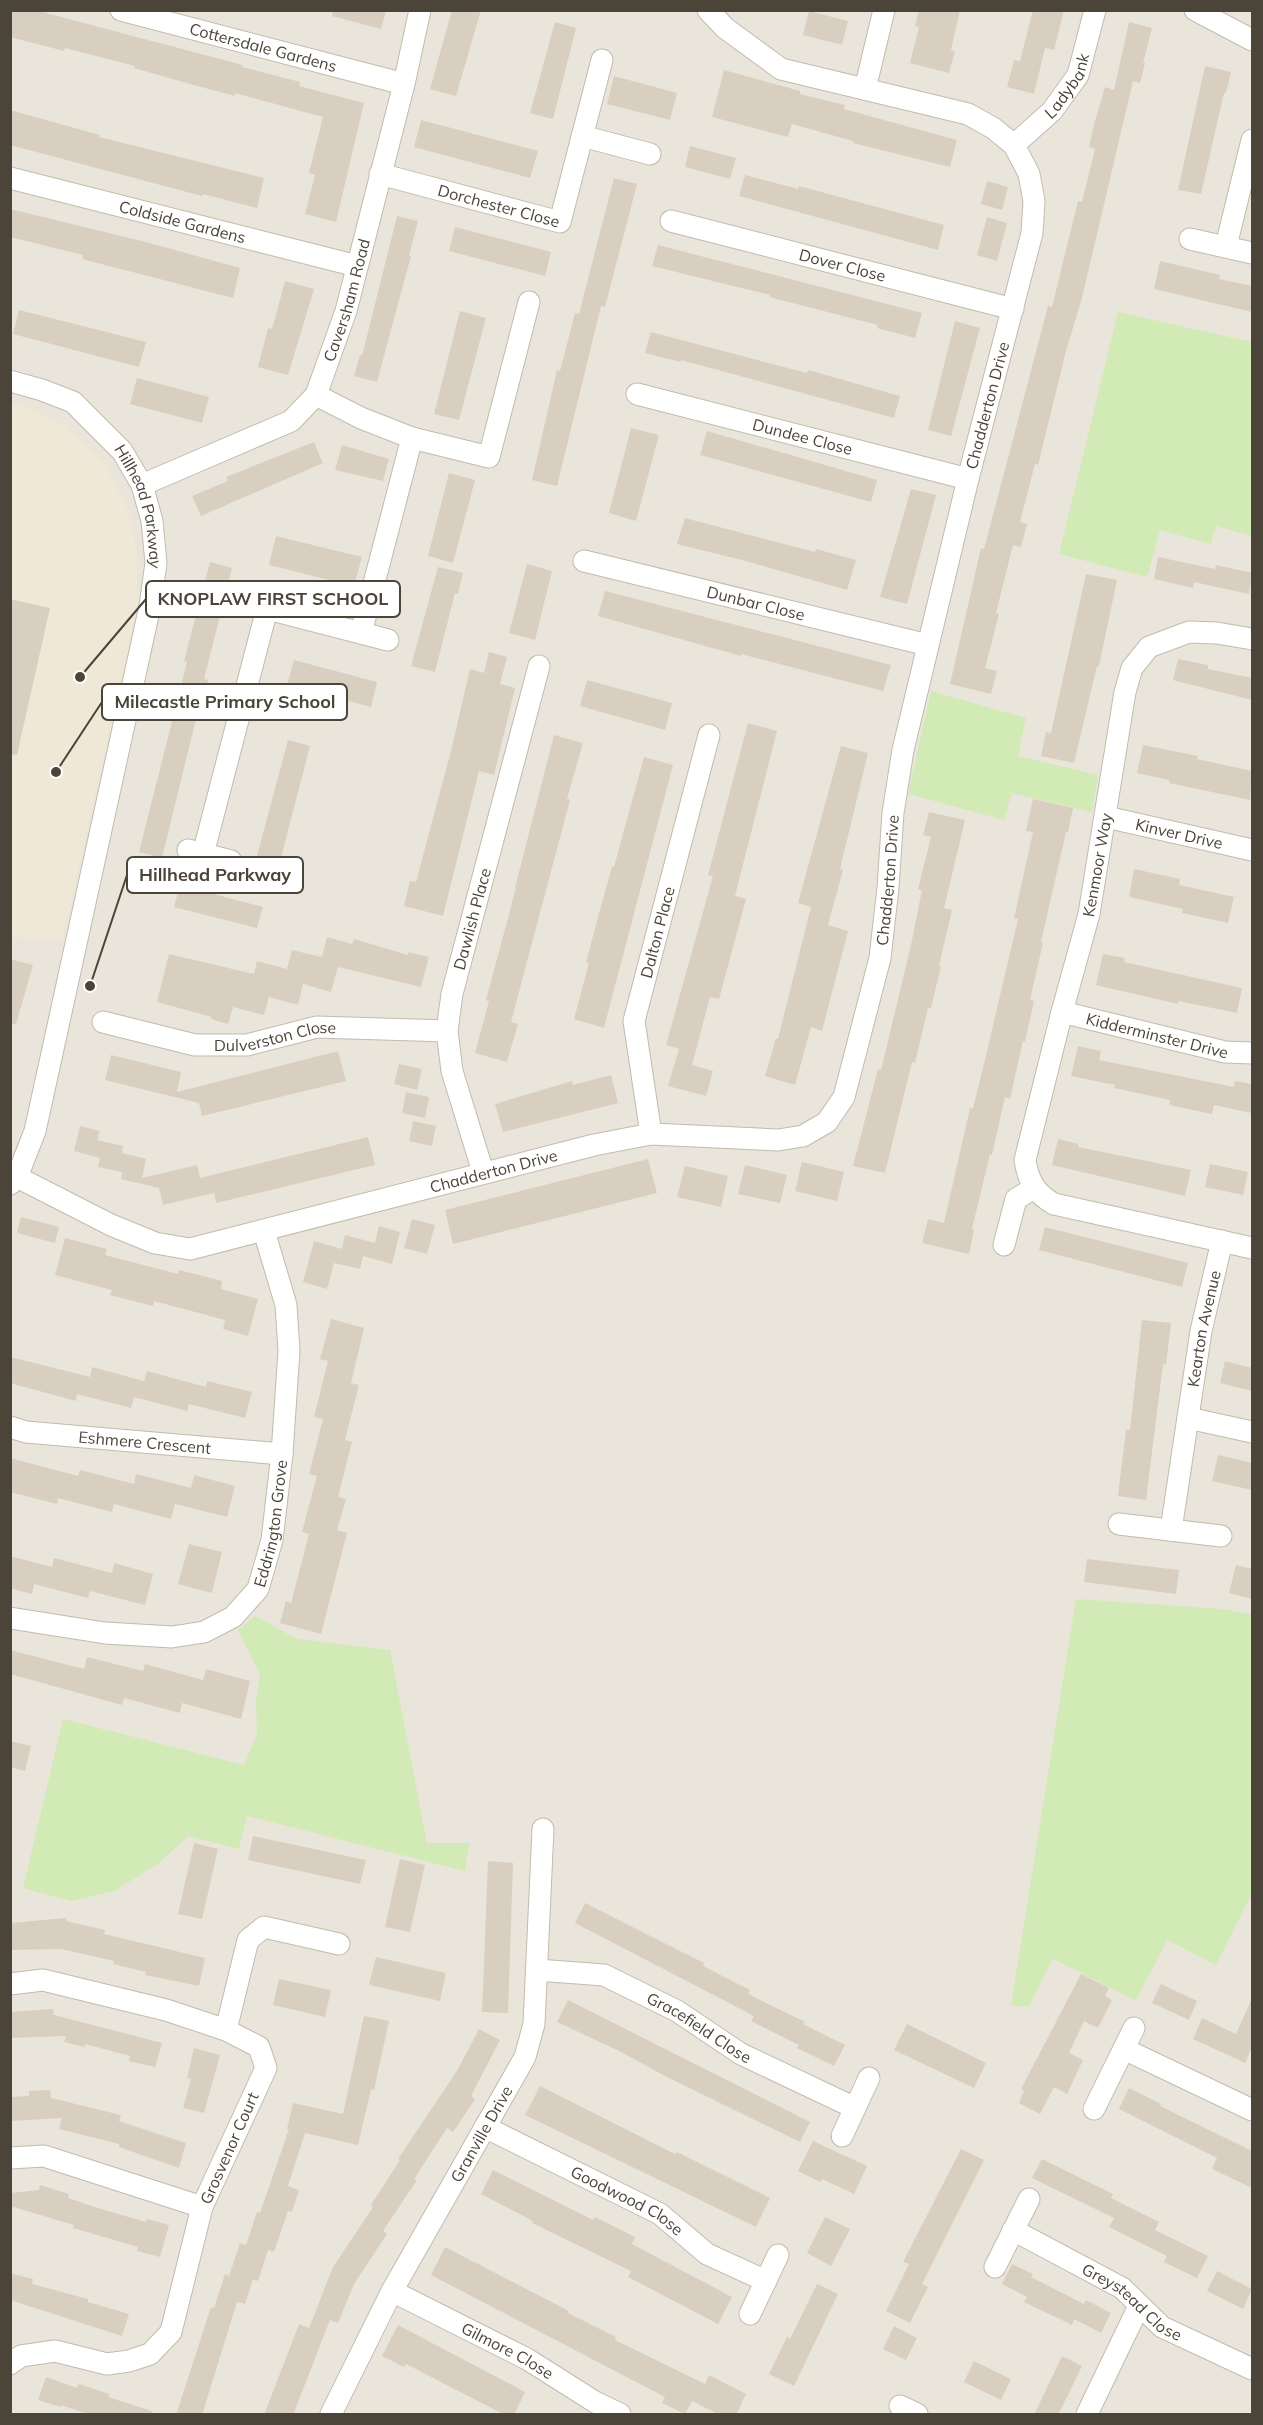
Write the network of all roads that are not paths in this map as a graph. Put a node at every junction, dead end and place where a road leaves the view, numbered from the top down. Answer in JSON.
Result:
{"nodes":[{"id":1,"x":121,"y":10,"type":"edge"},
{"id":2,"x":420,"y":10,"type":"edge"},
{"id":3,"x":708,"y":10,"type":"edge"},
{"id":4,"x":884,"y":10,"type":"edge"},
{"id":5,"x":1095,"y":10,"type":"edge"},
{"id":6,"x":1195,"y":10,"type":"edge"},
{"id":7,"x":1252,"y":40,"type":"edge"},
{"id":8,"x":602,"y":60,"type":"dead end"},
{"id":9,"x":404,"y":84,"type":"junction"},
{"id":10,"x":865,"y":89,"type":"junction"},
{"id":11,"x":582,"y":136,"type":"junction"},
{"id":12,"x":1252,"y":140,"type":"edge"},
{"id":13,"x":1014,"y":145,"type":"junction"},
{"id":14,"x":650,"y":154,"type":"dead end"},
{"id":15,"x":380,"y":174,"type":"junction"},
{"id":16,"x":10,"y":178,"type":"edge"},
{"id":17,"x":672,"y":221,"type":"dead end"},
{"id":18,"x":1190,"y":239,"type":"dead end"},
{"id":19,"x":1226,"y":246,"type":"junction"},
{"id":20,"x":1252,"y":253,"type":"edge"},
{"id":21,"x":357,"y":266,"type":"junction"},
{"id":22,"x":529,"y":302,"type":"dead end"},
{"id":23,"x":1013,"y":309,"type":"junction"},
{"id":24,"x":10,"y":381,"type":"edge"},
{"id":25,"x":637,"y":394,"type":"dead end"},
{"id":26,"x":316,"y":395,"type":"junction"},
{"id":27,"x":412,"y":438,"type":"junction"},
{"id":28,"x":968,"y":478,"type":"junction"},
{"id":29,"x":142,"y":485,"type":"junction"},
{"id":30,"x":584,"y":561,"type":"dead end"},
{"id":31,"x":361,"y":633,"type":"junction"},
{"id":32,"x":1252,"y":639,"type":"edge"},
{"id":33,"x":388,"y":640,"type":"dead end"},
{"id":34,"x":928,"y":645,"type":"junction"},
{"id":35,"x":539,"y":666,"type":"dead end"},
{"id":36,"x":709,"y":735,"type":"dead end"},
{"id":37,"x":1106,"y":818,"type":"junction"},
{"id":38,"x":1252,"y":850,"type":"edge"},
{"id":39,"x":231,"y":861,"type":"dead end"},
{"id":40,"x":1062,"y":1012,"type":"junction"},
{"id":41,"x":103,"y":1022,"type":"dead end"},
{"id":42,"x":447,"y":1030,"type":"junction"},
{"id":43,"x":1252,"y":1053,"type":"edge"},
{"id":44,"x":651,"y":1134,"type":"junction"},
{"id":45,"x":483,"y":1172,"type":"junction"},
{"id":46,"x":14,"y":1180,"type":"edge"},
{"id":47,"x":1034,"y":1188,"type":"junction"},
{"id":48,"x":264,"y":1231,"type":"junction"},
{"id":49,"x":1222,"y":1241,"type":"junction"},
{"id":50,"x":1004,"y":1245,"type":"dead end"},
{"id":51,"x":1252,"y":1248,"type":"edge"},
{"id":52,"x":1188,"y":1418,"type":"junction"},
{"id":53,"x":10,"y":1427,"type":"edge"},
{"id":54,"x":1252,"y":1432,"type":"edge"},
{"id":55,"x":282,"y":1454,"type":"junction"},
{"id":56,"x":1119,"y":1524,"type":"dead end"},
{"id":57,"x":1171,"y":1530,"type":"junction"},
{"id":58,"x":1221,"y":1536,"type":"dead end"},
{"id":59,"x":10,"y":1618,"type":"edge"},
{"id":60,"x":543,"y":1829,"type":"dead end"},
{"id":61,"x":339,"y":1944,"type":"dead end"},
{"id":62,"x":537,"y":1970,"type":"junction"},
{"id":63,"x":10,"y":1984,"type":"edge"},
{"id":64,"x":1134,"y":2028,"type":"dead end"},
{"id":65,"x":226,"y":2030,"type":"junction"},
{"id":66,"x":1124,"y":2049,"type":"junction"},
{"id":67,"x":869,"y":2079,"type":"dead end"},
{"id":68,"x":855,"y":2108,"type":"junction"},
{"id":69,"x":1094,"y":2109,"type":"dead end"},
{"id":70,"x":1252,"y":2110,"type":"edge"},
{"id":71,"x":485,"y":2127,"type":"junction"},
{"id":72,"x":842,"y":2136,"type":"dead end"},
{"id":73,"x":10,"y":2158,"type":"edge"},
{"id":74,"x":1029,"y":2199,"type":"dead end"},
{"id":75,"x":202,"y":2207,"type":"junction"},
{"id":76,"x":1013,"y":2230,"type":"junction"},
{"id":77,"x":778,"y":2256,"type":"dead end"},
{"id":78,"x":994,"y":2267,"type":"dead end"},
{"id":79,"x":766,"y":2281,"type":"junction"},
{"id":80,"x":392,"y":2291,"type":"junction"},
{"id":81,"x":1139,"y":2307,"type":"junction"},
{"id":82,"x":750,"y":2314,"type":"dead end"},
{"id":83,"x":10,"y":2364,"type":"edge"},
{"id":84,"x":1252,"y":2370,"type":"edge"},
{"id":85,"x":332,"y":2415,"type":"edge"},
{"id":86,"x":620,"y":2415,"type":"edge"},
{"id":87,"x":1087,"y":2415,"type":"edge"}],
"edges":[{"from":1,"to":9,"type":"street","name":"Cottersdale Gardens"},
{"from":2,"to":9,"type":"street","name":"Caversham Road"},
{"from":3,"to":10,"type":"street","name":"Chadderton Drive"},
{"from":4,"to":10,"type":"street"},
{"from":5,"to":13,"type":"street","name":"Ladybank"},
{"from":6,"to":7,"type":"street"},
{"from":8,"to":11,"type":"street","name":"Dorchester Close"},
{"from":9,"to":15,"type":"street","name":"Caversham Road"},
{"from":10,"to":13,"type":"street","name":"Chadderton Drive"},
{"from":11,"to":14,"type":"street"},
{"from":11,"to":15,"type":"street","name":"Dorchester Close"},
{"from":12,"to":19,"type":"street"},
{"from":13,"to":23,"type":"street","name":"Chadderton Drive"},
{"from":15,"to":21,"type":"street","name":"Caversham Road"},
{"from":16,"to":21,"type":"street","name":"Coldside Gardens"},
{"from":17,"to":23,"type":"street","name":"Dover Close"},
{"from":18,"to":19,"type":"street"},
{"from":19,"to":20,"type":"street"},
{"from":21,"to":26,"type":"street","name":"Caversham Road"},
{"from":22,"to":27,"type":"street"},
{"from":23,"to":28,"type":"street","name":"Chadderton Drive"},
{"from":24,"to":29,"type":"street","name":"Hillhead Parkway"},
{"from":25,"to":28,"type":"street","name":"Dundee Close"},
{"from":26,"to":27,"type":"street"},
{"from":26,"to":29,"type":"street","name":"Caversham Road"},
{"from":27,"to":31,"type":"street"},
{"from":28,"to":34,"type":"street","name":"Chadderton Drive"},
{"from":29,"to":46,"type":"street","name":"Hillhead Parkway"},
{"from":30,"to":34,"type":"street","name":"Dunbar Close"},
{"from":31,"to":33,"type":"street"},
{"from":31,"to":39,"type":"street"},
{"from":32,"to":37,"type":"street","name":"Kenmoor Way"},
{"from":34,"to":44,"type":"street","name":"Chadderton Drive"},
{"from":35,"to":42,"type":"street","name":"Dawlish Place"},
{"from":36,"to":44,"type":"street","name":"Dalton Place"},
{"from":37,"to":38,"type":"street","name":"Kinver Drive"},
{"from":37,"to":40,"type":"street","name":"Kenmoor Way"},
{"from":40,"to":43,"type":"street","name":"Kidderminster Drive"},
{"from":40,"to":47,"type":"street","name":"Kenmoor Way"},
{"from":41,"to":42,"type":"street","name":"Dulverston Close"},
{"from":42,"to":45,"type":"street","name":"Dawlish Place"},
{"from":44,"to":45,"type":"street","name":"Chadderton Drive"},
{"from":45,"to":48,"type":"street","name":"Chadderton Drive"},
{"from":46,"to":48,"type":"street","name":"Chadderton Drive"},
{"from":47,"to":49,"type":"street"},
{"from":47,"to":50,"type":"street"},
{"from":48,"to":55,"type":"street","name":"Eddrington Grove"},
{"from":49,"to":51,"type":"street"},
{"from":49,"to":52,"type":"street","name":"Kearton Avenue"},
{"from":52,"to":54,"type":"street"},
{"from":52,"to":57,"type":"street","name":"Kearton Avenue"},
{"from":53,"to":55,"type":"street","name":"Eshmere Crescent"},
{"from":55,"to":59,"type":"street","name":"Eddrington Grove"},
{"from":56,"to":57,"type":"street"},
{"from":57,"to":58,"type":"street"},
{"from":60,"to":62,"type":"street","name":"Granville Drive"},
{"from":61,"to":65,"type":"street"},
{"from":62,"to":68,"type":"street","name":"Gracefield Close"},
{"from":62,"to":71,"type":"street","name":"Granville Drive"},
{"from":63,"to":65,"type":"street","name":"Grosvenor Court"},
{"from":64,"to":66,"type":"street"},
{"from":65,"to":75,"type":"street","name":"Grosvenor Court"},
{"from":66,"to":69,"type":"street"},
{"from":66,"to":70,"type":"street"},
{"from":67,"to":68,"type":"street"},
{"from":68,"to":72,"type":"street"},
{"from":71,"to":79,"type":"street","name":"Goodwood Close"},
{"from":71,"to":80,"type":"street","name":"Granville Drive"},
{"from":73,"to":75,"type":"street"},
{"from":74,"to":76,"type":"street"},
{"from":75,"to":83,"type":"street","name":"Grosvenor Court"},
{"from":76,"to":78,"type":"street"},
{"from":76,"to":81,"type":"street","name":"Greystead Close"},
{"from":77,"to":79,"type":"street"},
{"from":79,"to":82,"type":"street"},
{"from":80,"to":85,"type":"street","name":"Granville Drive"},
{"from":80,"to":86,"type":"street","name":"Gilmore Close"},
{"from":81,"to":84,"type":"street","name":"Greystead Close"},
{"from":81,"to":87,"type":"street"}]}
